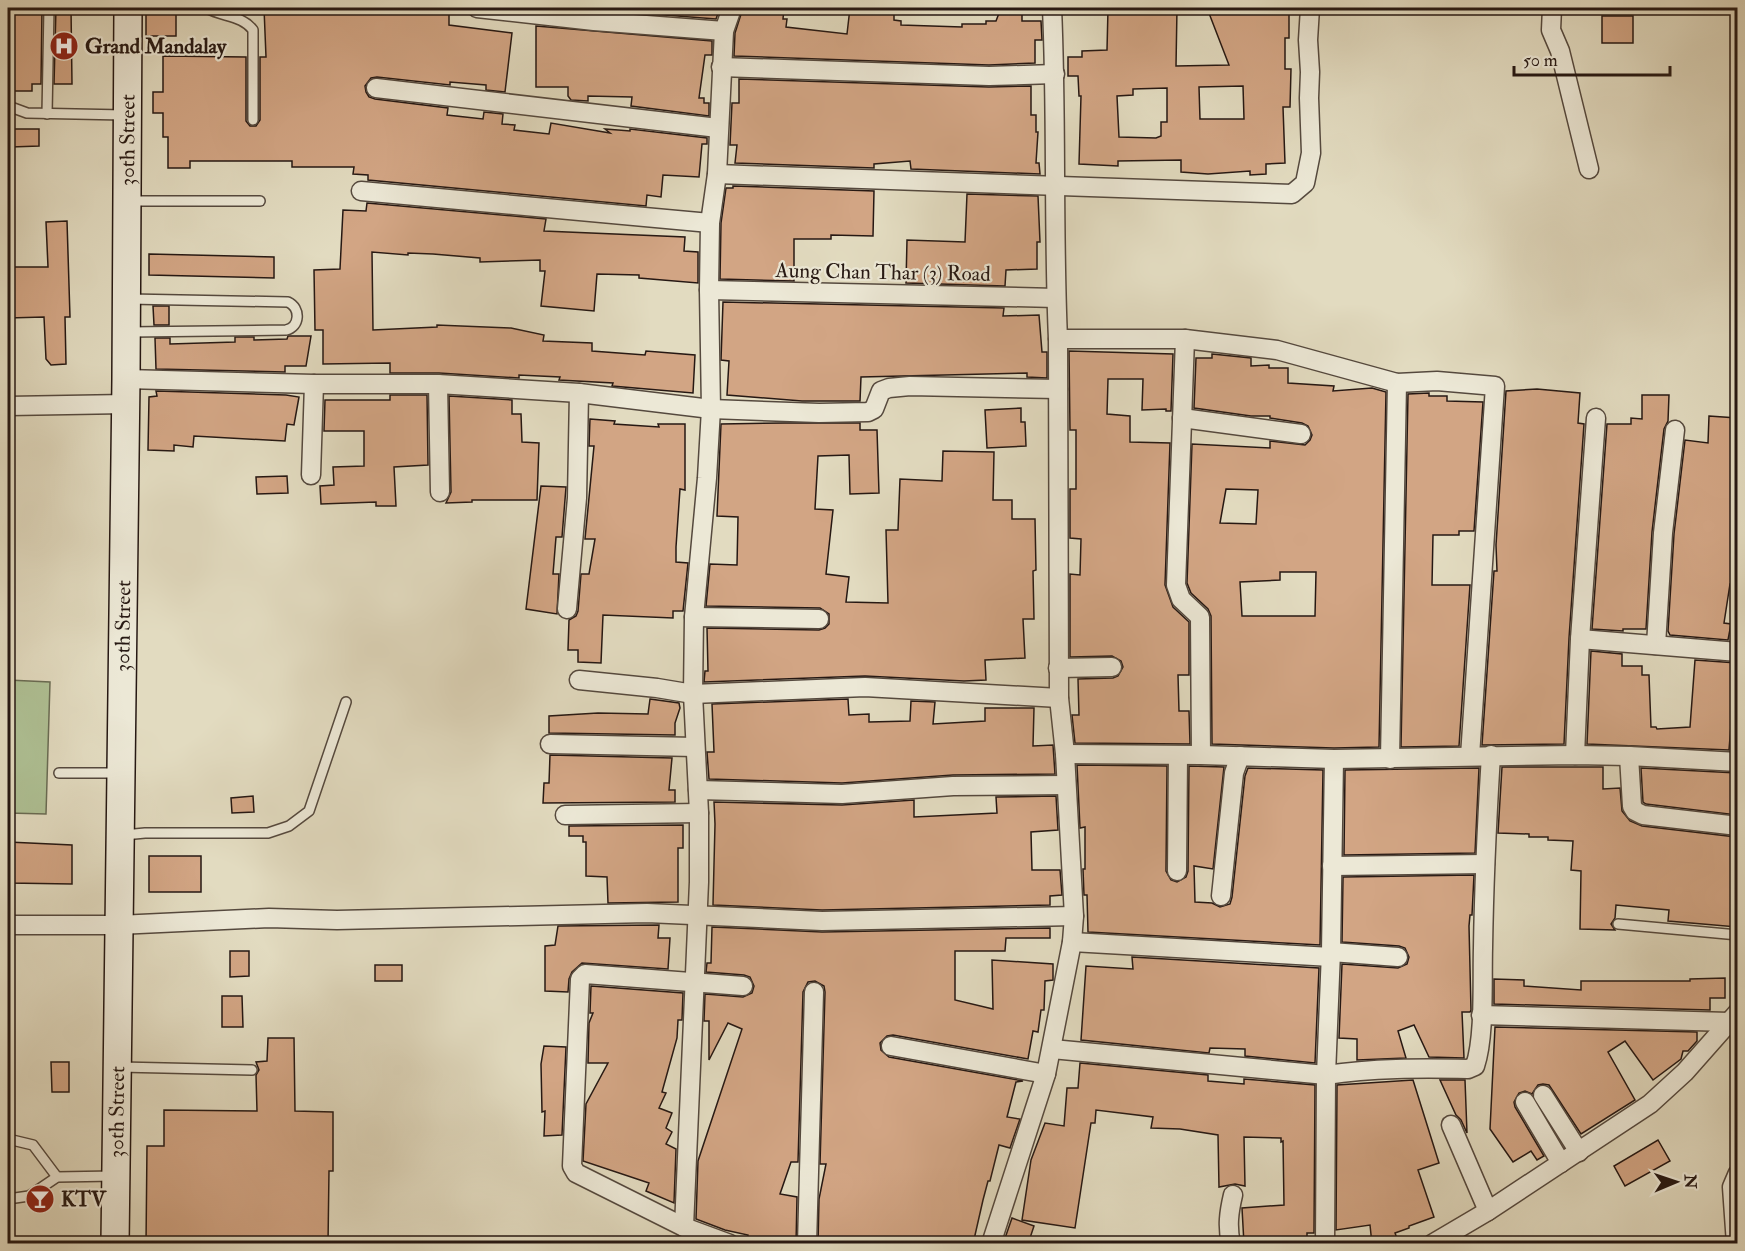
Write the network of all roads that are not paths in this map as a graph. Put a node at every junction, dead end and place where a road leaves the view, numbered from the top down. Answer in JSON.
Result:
{"nodes":[{"id":1,"x":49,"y":8,"type":"edge"},
{"id":2,"x":128,"y":8,"type":"edge"},
{"id":3,"x":207,"y":8,"type":"edge"},
{"id":4,"x":477,"y":8,"type":"edge"},
{"id":5,"x":732,"y":8,"type":"edge"},
{"id":6,"x":1052,"y":8,"type":"edge"},
{"id":7,"x":1310,"y":8,"type":"edge"},
{"id":8,"x":1552,"y":8,"type":"edge"},
{"id":9,"x":724,"y":32,"type":"junction"},
{"id":10,"x":721,"y":68,"type":"junction"},
{"id":11,"x":1055,"y":74,"type":"junction"},
{"id":12,"x":376,"y":88,"type":"dead end"},
{"id":13,"x":8,"y":106,"type":"edge"},
{"id":14,"x":47,"y":114,"type":"junction"},
{"id":15,"x":127,"y":116,"type":"junction"},
{"id":16,"x":253,"y":120,"type":"dead end"},
{"id":17,"x":718,"y":128,"type":"junction"},
{"id":18,"x":1589,"y":169,"type":"dead end"},
{"id":19,"x":717,"y":174,"type":"junction"},
{"id":20,"x":1055,"y":186,"type":"junction"},
{"id":21,"x":362,"y":191,"type":"dead end"},
{"id":22,"x":126,"y":201,"type":"junction"},
{"id":23,"x":260,"y":201,"type":"dead end"},
{"id":24,"x":711,"y":223,"type":"junction"},
{"id":25,"x":709,"y":290,"type":"junction"},
{"id":26,"x":1056,"y":298,"type":"junction"},
{"id":27,"x":126,"y":299,"type":"junction"},
{"id":28,"x":126,"y":332,"type":"junction"},
{"id":29,"x":1058,"y":339,"type":"junction"},
{"id":30,"x":1185,"y":339,"type":"junction"},
{"id":31,"x":1397,"y":383,"type":"junction"},
{"id":32,"x":314,"y":384,"type":"junction"},
{"id":33,"x":438,"y":384,"type":"junction"},
{"id":34,"x":1058,"y":389,"type":"junction"},
{"id":35,"x":126,"y":392,"type":"junction"},
{"id":36,"x":579,"y":393,"type":"junction"},
{"id":37,"x":8,"y":406,"type":"edge"},
{"id":38,"x":711,"y":409,"type":"junction"},
{"id":39,"x":1182,"y":418,"type":"junction"},
{"id":40,"x":1596,"y":418,"type":"dead end"},
{"id":41,"x":1675,"y":430,"type":"dead end"},
{"id":42,"x":1302,"y":434,"type":"dead end"},
{"id":43,"x":311,"y":475,"type":"dead end"},
{"id":44,"x":440,"y":492,"type":"dead end"},
{"id":45,"x":567,"y":609,"type":"dead end"},
{"id":46,"x":694,"y":617,"type":"junction"},
{"id":47,"x":819,"y":619,"type":"dead end"},
{"id":48,"x":1580,"y":639,"type":"junction"},
{"id":49,"x":1656,"y":645,"type":"junction"},
{"id":50,"x":1737,"y":652,"type":"edge"},
{"id":51,"x":1112,"y":666,"type":"dead end"},
{"id":52,"x":1058,"y":668,"type":"junction"},
{"id":53,"x":579,"y":680,"type":"dead end"},
{"id":54,"x":693,"y":694,"type":"junction"},
{"id":55,"x":1059,"y":698,"type":"junction"},
{"id":56,"x":346,"y":702,"type":"dead end"},
{"id":57,"x":550,"y":744,"type":"dead end"},
{"id":58,"x":695,"y":747,"type":"junction"},
{"id":59,"x":1065,"y":754,"type":"junction"},
{"id":60,"x":1178,"y":754,"type":"junction"},
{"id":61,"x":1201,"y":755,"type":"junction"},
{"id":62,"x":1491,"y":755,"type":"junction"},
{"id":63,"x":1575,"y":755,"type":"junction"},
{"id":64,"x":1240,"y":756,"type":"junction"},
{"id":65,"x":1470,"y":756,"type":"junction"},
{"id":66,"x":1629,"y":756,"type":"junction"},
{"id":67,"x":1334,"y":759,"type":"junction"},
{"id":68,"x":1390,"y":759,"type":"junction"},
{"id":69,"x":1737,"y":759,"type":"edge"},
{"id":70,"x":59,"y":773,"type":"dead end"},
{"id":71,"x":120,"y":773,"type":"junction"},
{"id":72,"x":1065,"y":785,"type":"junction"},
{"id":73,"x":698,"y":790,"type":"junction"},
{"id":74,"x":699,"y":813,"type":"junction"},
{"id":75,"x":565,"y":815,"type":"dead end"},
{"id":76,"x":1737,"y":826,"type":"edge"},
{"id":77,"x":119,"y":836,"type":"junction"},
{"id":78,"x":1485,"y":864,"type":"junction"},
{"id":79,"x":1332,"y":866,"type":"junction"},
{"id":80,"x":1177,"y":871,"type":"dead end"},
{"id":81,"x":1221,"y":896,"type":"dead end"},
{"id":82,"x":696,"y":916,"type":"junction"},
{"id":83,"x":1074,"y":916,"type":"junction"},
{"id":84,"x":1618,"y":924,"type":"dead end"},
{"id":85,"x":8,"y":925,"type":"edge"},
{"id":86,"x":118,"y":925,"type":"junction"},
{"id":87,"x":1737,"y":935,"type":"edge"},
{"id":88,"x":1072,"y":942,"type":"junction"},
{"id":89,"x":1331,"y":955,"type":"junction"},
{"id":90,"x":1398,"y":957,"type":"dead end"},
{"id":91,"x":693,"y":984,"type":"junction"},
{"id":92,"x":743,"y":986,"type":"dead end"},
{"id":93,"x":814,"y":992,"type":"dead end"},
{"id":94,"x":1481,"y":1015,"type":"junction"},
{"id":95,"x":1733,"y":1017,"type":"edge"},
{"id":96,"x":891,"y":1046,"type":"dead end"},
{"id":97,"x":1052,"y":1049,"type":"junction"},
{"id":98,"x":117,"y":1067,"type":"junction"},
{"id":99,"x":252,"y":1070,"type":"dead end"},
{"id":100,"x":1046,"y":1074,"type":"junction"},
{"id":101,"x":1326,"y":1075,"type":"junction"},
{"id":102,"x":1543,"y":1095,"type":"dead end"},
{"id":103,"x":1525,"y":1102,"type":"dead end"},
{"id":104,"x":1451,"y":1125,"type":"dead end"},
{"id":105,"x":8,"y":1139,"type":"edge"},
{"id":106,"x":1579,"y":1152,"type":"junction"},
{"id":107,"x":1561,"y":1163,"type":"junction"},
{"id":108,"x":1737,"y":1173,"type":"edge"},
{"id":109,"x":116,"y":1176,"type":"junction"},
{"id":110,"x":57,"y":1177,"type":"junction"},
{"id":111,"x":1233,"y":1195,"type":"dead end"},
{"id":112,"x":8,"y":1199,"type":"edge"},
{"id":113,"x":1488,"y":1211,"type":"junction"},
{"id":114,"x":684,"y":1227,"type":"junction"},
{"id":115,"x":115,"y":1244,"type":"edge"},
{"id":116,"x":729,"y":1244,"type":"edge"},
{"id":117,"x":807,"y":1244,"type":"edge"},
{"id":118,"x":991,"y":1244,"type":"edge"},
{"id":119,"x":1232,"y":1244,"type":"edge"},
{"id":120,"x":1325,"y":1244,"type":"edge"},
{"id":121,"x":1432,"y":1244,"type":"edge"},
{"id":122,"x":1736,"y":1244,"type":"edge"}],
"edges":[{"from":1,"to":14,"type":"lane"},
{"from":2,"to":15,"type":"main road","name":"30th Street"},
{"from":3,"to":16,"type":"lane"},
{"from":4,"to":9,"type":"street"},
{"from":5,"to":9,"type":"street"},
{"from":6,"to":11,"type":"street"},
{"from":7,"to":20,"type":"street"},
{"from":8,"to":18,"type":"street"},
{"from":9,"to":10,"type":"street"},
{"from":10,"to":11,"type":"street"},
{"from":10,"to":17,"type":"street"},
{"from":11,"to":20,"type":"street"},
{"from":12,"to":17,"type":"street"},
{"from":13,"to":14,"type":"lane"},
{"from":14,"to":15,"type":"lane"},
{"from":15,"to":22,"type":"main road","name":"30th Street"},
{"from":17,"to":19,"type":"street"},
{"from":19,"to":20,"type":"street"},
{"from":19,"to":24,"type":"street"},
{"from":20,"to":26,"type":"street"},
{"from":21,"to":24,"type":"street"},
{"from":22,"to":23,"type":"lane"},
{"from":22,"to":27,"type":"main road","name":"30th Street"},
{"from":24,"to":25,"type":"street"},
{"from":25,"to":26,"type":"street","name":"Aung Chan Thar (3) Road"},
{"from":25,"to":38,"type":"street"},
{"from":26,"to":29,"type":"street"},
{"from":27,"to":28,"type":"main road","name":"30th Street"},
{"from":27,"to":28,"type":"lane"},
{"from":28,"to":35,"type":"main road","name":"30th Street"},
{"from":29,"to":30,"type":"street"},
{"from":29,"to":34,"type":"street"},
{"from":30,"to":31,"type":"street"},
{"from":30,"to":39,"type":"street"},
{"from":31,"to":65,"type":"street"},
{"from":31,"to":68,"type":"street"},
{"from":32,"to":33,"type":"street"},
{"from":32,"to":35,"type":"street"},
{"from":32,"to":43,"type":"street"},
{"from":33,"to":36,"type":"street"},
{"from":33,"to":44,"type":"street"},
{"from":34,"to":38,"type":"street"},
{"from":34,"to":52,"type":"street"},
{"from":35,"to":37,"type":"street"},
{"from":35,"to":71,"type":"main road","name":"30th Street"},
{"from":36,"to":38,"type":"street"},
{"from":36,"to":45,"type":"street"},
{"from":38,"to":46,"type":"street"},
{"from":39,"to":42,"type":"street"},
{"from":39,"to":61,"type":"street"},
{"from":40,"to":48,"type":"street"},
{"from":41,"to":49,"type":"street"},
{"from":46,"to":47,"type":"street"},
{"from":46,"to":54,"type":"street"},
{"from":48,"to":49,"type":"street"},
{"from":48,"to":63,"type":"street"},
{"from":49,"to":50,"type":"street"},
{"from":51,"to":52,"type":"street"},
{"from":52,"to":55,"type":"street"},
{"from":53,"to":54,"type":"street"},
{"from":54,"to":55,"type":"street"},
{"from":54,"to":58,"type":"street"},
{"from":55,"to":59,"type":"street"},
{"from":56,"to":77,"type":"lane"},
{"from":57,"to":58,"type":"street"},
{"from":58,"to":73,"type":"street"},
{"from":59,"to":60,"type":"street"},
{"from":59,"to":72,"type":"street"},
{"from":60,"to":61,"type":"street"},
{"from":60,"to":80,"type":"street"},
{"from":61,"to":64,"type":"street"},
{"from":62,"to":63,"type":"street"},
{"from":62,"to":65,"type":"street"},
{"from":62,"to":78,"type":"street"},
{"from":63,"to":66,"type":"street"},
{"from":64,"to":67,"type":"street"},
{"from":64,"to":81,"type":"street"},
{"from":65,"to":68,"type":"street"},
{"from":66,"to":69,"type":"street"},
{"from":66,"to":76,"type":"street"},
{"from":67,"to":68,"type":"street"},
{"from":67,"to":79,"type":"street"},
{"from":70,"to":71,"type":"lane"},
{"from":71,"to":77,"type":"main road","name":"30th Street"},
{"from":72,"to":73,"type":"street"},
{"from":72,"to":83,"type":"street"},
{"from":73,"to":74,"type":"street"},
{"from":74,"to":75,"type":"street"},
{"from":74,"to":82,"type":"street"},
{"from":77,"to":86,"type":"main road","name":"30th Street"},
{"from":78,"to":79,"type":"street"},
{"from":78,"to":94,"type":"street"},
{"from":79,"to":89,"type":"street"},
{"from":82,"to":83,"type":"street"},
{"from":82,"to":86,"type":"street"},
{"from":82,"to":91,"type":"street"},
{"from":83,"to":88,"type":"street"},
{"from":84,"to":87,"type":"lane"},
{"from":85,"to":86,"type":"street"},
{"from":86,"to":98,"type":"main road","name":"30th Street"},
{"from":88,"to":89,"type":"street"},
{"from":88,"to":97,"type":"street"},
{"from":89,"to":90,"type":"street"},
{"from":89,"to":101,"type":"street"},
{"from":91,"to":92,"type":"street"},
{"from":91,"to":114,"type":"street"},
{"from":91,"to":114,"type":"street"},
{"from":93,"to":117,"type":"street"},
{"from":94,"to":95,"type":"street"},
{"from":94,"to":101,"type":"street"},
{"from":95,"to":106,"type":"street"},
{"from":96,"to":100,"type":"street"},
{"from":97,"to":100,"type":"street"},
{"from":97,"to":101,"type":"street"},
{"from":98,"to":99,"type":"lane"},
{"from":98,"to":109,"type":"main road","name":"30th Street"},
{"from":100,"to":118,"type":"street"},
{"from":101,"to":120,"type":"street"},
{"from":102,"to":106,"type":"street"},
{"from":103,"to":107,"type":"street"},
{"from":104,"to":113,"type":"street"},
{"from":105,"to":110,"type":"lane"},
{"from":106,"to":107,"type":"street"},
{"from":107,"to":113,"type":"street"},
{"from":108,"to":122,"type":"street"},
{"from":109,"to":110,"type":"lane"},
{"from":109,"to":115,"type":"main road","name":"30th Street"},
{"from":110,"to":112,"type":"lane"},
{"from":111,"to":119,"type":"street"},
{"from":113,"to":121,"type":"street"},
{"from":114,"to":116,"type":"street"}]}
